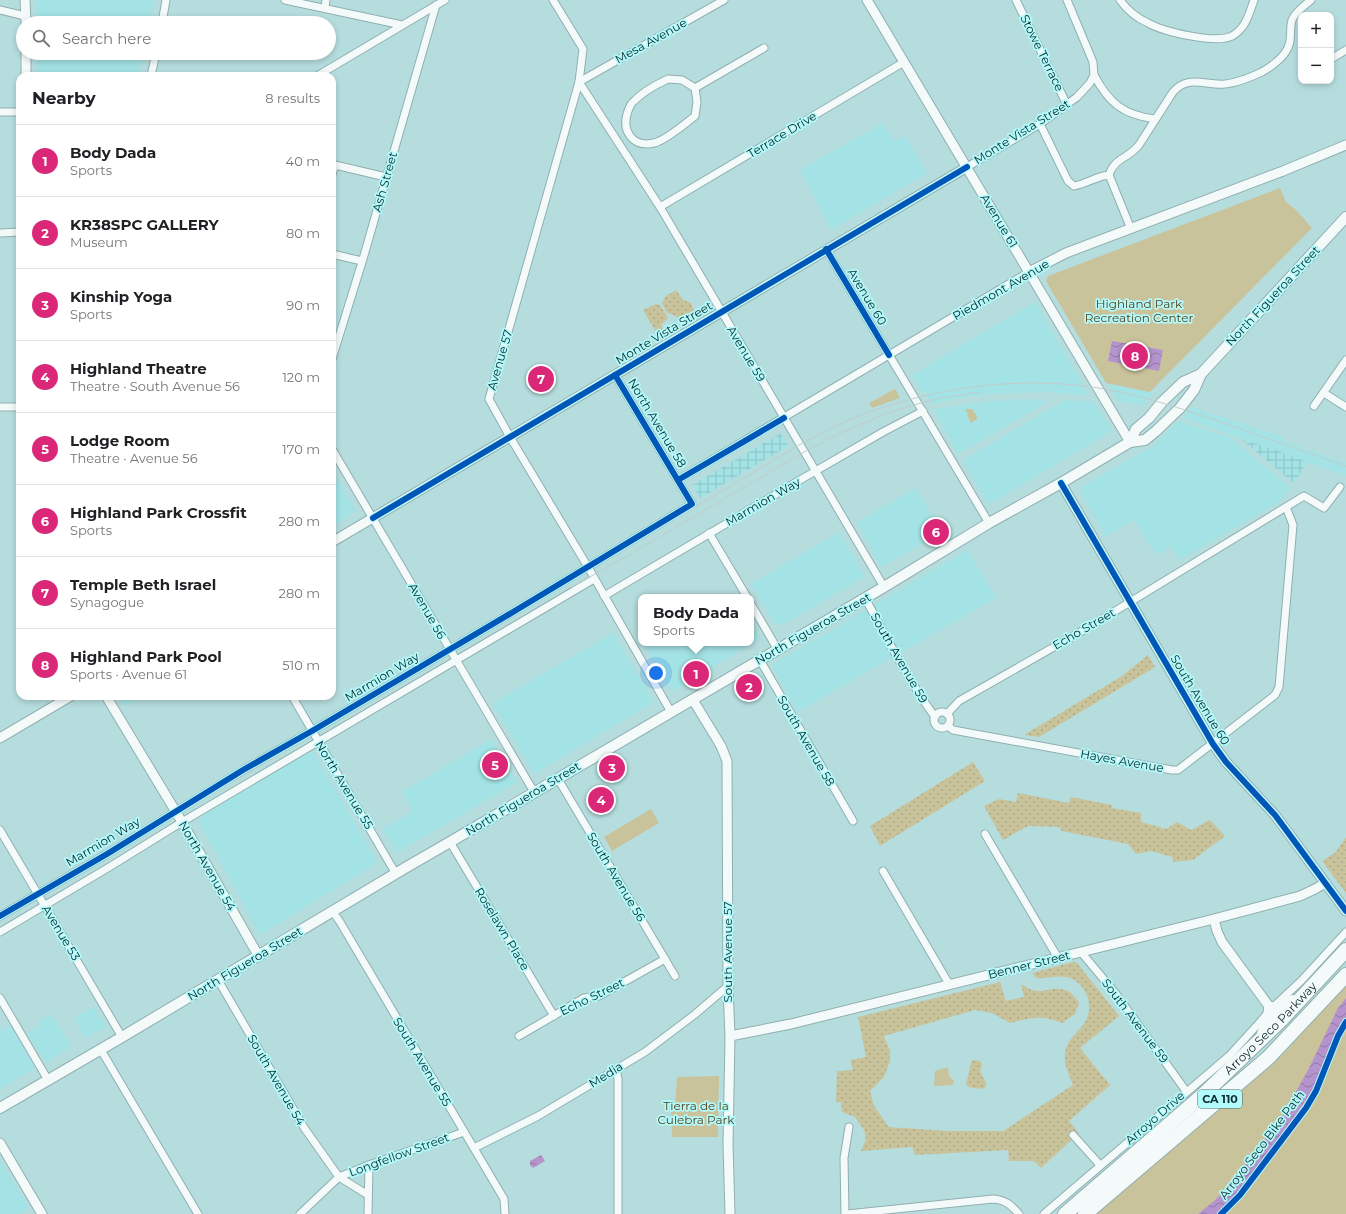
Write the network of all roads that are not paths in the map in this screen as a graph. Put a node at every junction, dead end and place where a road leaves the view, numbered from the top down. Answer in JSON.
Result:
{"nodes":[{"id":1,"x":25,"y":0,"type":"edge"},
{"id":2,"x":166,"y":0,"type":"edge"},
{"id":3,"x":285,"y":0,"type":"edge"},
{"id":4,"x":326,"y":0,"type":"edge"},
{"id":5,"x":445,"y":0,"type":"edge"},
{"id":6,"x":553,"y":0,"type":"edge"},
{"id":7,"x":724,"y":0,"type":"edge"},
{"id":8,"x":867,"y":0,"type":"edge"},
{"id":9,"x":1016,"y":0,"type":"edge"},
{"id":10,"x":1067,"y":0,"type":"edge"},
{"id":11,"x":1120,"y":0,"type":"edge"},
{"id":12,"x":1254,"y":0,"type":"edge"},
{"id":13,"x":1311,"y":0,"type":"edge"},
{"id":14,"x":436,"y":5,"type":"junction"},
{"id":15,"x":325,"y":8,"type":"junction"},
{"id":16,"x":0,"y":10,"type":"edge"},
{"id":17,"x":17,"y":16,"type":"edge"},
{"id":18,"x":26,"y":16,"type":"edge"},
{"id":19,"x":163,"y":16,"type":"edge"},
{"id":20,"x":402,"y":25,"type":"junction"},
{"id":21,"x":764,"y":48,"type":"dead end"},
{"id":22,"x":1346,"y":50,"type":"edge"},
{"id":23,"x":1334,"y":57,"type":"edge"},
{"id":24,"x":26,"y":60,"type":"edge"},
{"id":25,"x":155,"y":60,"type":"edge"},
{"id":26,"x":904,"y":62,"type":"junction"},
{"id":27,"x":26,"y":72,"type":"edge"},
{"id":28,"x":153,"y":72,"type":"edge"},
{"id":29,"x":324,"y":72,"type":"edge"},
{"id":30,"x":1094,"y":75,"type":"junction"},
{"id":31,"x":579,"y":82,"type":"junction"},
{"id":32,"x":694,"y":88,"type":"junction"},
{"id":33,"x":1067,"y":105,"type":"junction"},
{"id":34,"x":0,"y":112,"type":"edge"},
{"id":35,"x":16,"y":112,"type":"edge"},
{"id":36,"x":1155,"y":119,"type":"junction"},
{"id":37,"x":1040,"y":124,"type":"junction"},
{"id":38,"x":629,"y":136,"type":"junction"},
{"id":39,"x":618,"y":142,"type":"junction"},
{"id":40,"x":1346,"y":145,"type":"edge"},
{"id":41,"x":336,"y":165,"type":"edge"},
{"id":42,"x":967,"y":167,"type":"junction"},
{"id":43,"x":1109,"y":175,"type":"junction"},
{"id":44,"x":386,"y":177,"type":"junction"},
{"id":45,"x":660,"y":207,"type":"junction"},
{"id":46,"x":1346,"y":217,"type":"edge"},
{"id":47,"x":1131,"y":229,"type":"junction"},
{"id":48,"x":16,"y":232,"type":"edge"},
{"id":49,"x":0,"y":233,"type":"edge"},
{"id":50,"x":826,"y":249,"type":"junction"},
{"id":51,"x":336,"y":255,"type":"edge"},
{"id":52,"x":362,"y":261,"type":"junction"},
{"id":53,"x":1029,"y":272,"type":"junction"},
{"id":54,"x":721,"y":312,"type":"junction"},
{"id":55,"x":336,"y":346,"type":"edge"},
{"id":56,"x":889,"y":355,"type":"junction"},
{"id":57,"x":1346,"y":360,"type":"edge"},
{"id":58,"x":1201,"y":374,"type":"junction"},
{"id":59,"x":615,"y":375,"type":"junction"},
{"id":60,"x":1324,"y":393,"type":"junction"},
{"id":61,"x":1314,"y":406,"type":"dead end"},
{"id":62,"x":1346,"y":406,"type":"edge"},
{"id":63,"x":0,"y":407,"type":"edge"},
{"id":64,"x":16,"y":407,"type":"edge"},
{"id":65,"x":923,"y":411,"type":"junction"},
{"id":66,"x":784,"y":418,"type":"junction"},
{"id":67,"x":510,"y":437,"type":"junction"},
{"id":68,"x":1130,"y":442,"type":"junction"},
{"id":69,"x":336,"y":456,"type":"edge"},
{"id":70,"x":815,"y":471,"type":"junction"},
{"id":71,"x":678,"y":480,"type":"junction"},
{"id":72,"x":1061,"y":483,"type":"junction"},
{"id":73,"x":1340,"y":487,"type":"dead end"},
{"id":74,"x":692,"y":504,"type":"joint"},
{"id":75,"x":1286,"y":507,"type":"junction"},
{"id":76,"x":373,"y":518,"type":"junction"},
{"id":77,"x":989,"y":523,"type":"junction"},
{"id":78,"x":709,"y":533,"type":"junction"},
{"id":79,"x":336,"y":540,"type":"edge"},
{"id":80,"x":588,"y":567,"type":"junction"},
{"id":81,"x":594,"y":579,"type":"junction"},
{"id":82,"x":884,"y":587,"type":"junction"},
{"id":83,"x":745,"y":594,"type":"edge"},
{"id":84,"x":604,"y":596,"type":"junction"},
{"id":85,"x":865,"y":598,"type":"junction"},
{"id":86,"x":1130,"y":602,"type":"junction"},
{"id":87,"x":754,"y":609,"type":"edge"},
{"id":88,"x":450,"y":649,"type":"junction"},
{"id":89,"x":778,"y":650,"type":"junction"},
{"id":90,"x":456,"y":660,"type":"junction"},
{"id":91,"x":760,"y":660,"type":"junction"},
{"id":92,"x":64,"y":700,"type":"edge"},
{"id":93,"x":108,"y":700,"type":"edge"},
{"id":94,"x":294,"y":700,"type":"edge"},
{"id":95,"x":693,"y":700,"type":"junction"},
{"id":96,"x":671,"y":712,"type":"junction"},
{"id":97,"x":947,"y":714,"type":"junction"},
{"id":98,"x":935,"y":717,"type":"junction"},
{"id":99,"x":948,"y":726,"type":"junction"},
{"id":100,"x":312,"y":732,"type":"junction"},
{"id":101,"x":0,"y":738,"type":"edge"},
{"id":102,"x":319,"y":742,"type":"junction"},
{"id":103,"x":1213,"y":744,"type":"junction"},
{"id":104,"x":558,"y":778,"type":"junction"},
{"id":105,"x":534,"y":792,"type":"junction"},
{"id":106,"x":175,"y":812,"type":"junction"},
{"id":107,"x":853,"y":821,"type":"dead end"},
{"id":108,"x":182,"y":822,"type":"junction"},
{"id":109,"x":0,"y":830,"type":"edge"},
{"id":110,"x":985,"y":834,"type":"dead end"},
{"id":111,"x":450,"y":842,"type":"junction"},
{"id":112,"x":883,"y":872,"type":"dead end"},
{"id":113,"x":396,"y":874,"type":"junction"},
{"id":114,"x":1325,"y":883,"type":"junction"},
{"id":115,"x":37,"y":893,"type":"junction"},
{"id":116,"x":44,"y":906,"type":"junction"},
{"id":117,"x":1346,"y":911,"type":"edge"},
{"id":118,"x":333,"y":912,"type":"junction"},
{"id":119,"x":0,"y":916,"type":"edge"},
{"id":120,"x":1214,"y":919,"type":"junction"},
{"id":121,"x":0,"y":932,"type":"edge"},
{"id":122,"x":1346,"y":932,"type":"edge"},
{"id":123,"x":1346,"y":950,"type":"edge"},
{"id":124,"x":1081,"y":952,"type":"junction"},
{"id":125,"x":258,"y":955,"type":"junction"},
{"id":126,"x":1058,"y":958,"type":"junction"},
{"id":127,"x":665,"y":959,"type":"junction"},
{"id":128,"x":1346,"y":975,"type":"edge"},
{"id":129,"x":675,"y":976,"type":"dead end"},
{"id":130,"x":218,"y":980,"type":"junction"},
{"id":131,"x":949,"y":984,"type":"junction"},
{"id":132,"x":728,"y":986,"type":"junction"},
{"id":133,"x":1304,"y":996,"type":"junction"},
{"id":134,"x":0,"y":998,"type":"edge"},
{"id":135,"x":1271,"y":1009,"type":"junction"},
{"id":136,"x":554,"y":1016,"type":"junction"},
{"id":137,"x":519,"y":1036,"type":"dead end"},
{"id":138,"x":730,"y":1036,"type":"junction"},
{"id":139,"x":122,"y":1037,"type":"junction"},
{"id":140,"x":1263,"y":1038,"type":"junction"},
{"id":141,"x":101,"y":1050,"type":"junction"},
{"id":142,"x":616,"y":1069,"type":"junction"},
{"id":143,"x":48,"y":1080,"type":"junction"},
{"id":144,"x":1186,"y":1091,"type":"junction"},
{"id":145,"x":0,"y":1108,"type":"edge"},
{"id":146,"x":849,"y":1127,"type":"dead end"},
{"id":147,"x":464,"y":1132,"type":"junction"},
{"id":148,"x":1073,"y":1135,"type":"dead end"},
{"id":149,"x":0,"y":1143,"type":"edge"},
{"id":150,"x":474,"y":1148,"type":"junction"},
{"id":151,"x":369,"y":1165,"type":"junction"},
{"id":152,"x":1100,"y":1166,"type":"junction"},
{"id":153,"x":339,"y":1177,"type":"junction"},
{"id":154,"x":368,"y":1195,"type":"junction"},
{"id":155,"x":42,"y":1214,"type":"edge"},
{"id":156,"x":198,"y":1214,"type":"edge"},
{"id":157,"x":300,"y":1214,"type":"edge"},
{"id":158,"x":368,"y":1214,"type":"edge"},
{"id":159,"x":505,"y":1214,"type":"edge"},
{"id":160,"x":618,"y":1214,"type":"edge"},
{"id":161,"x":730,"y":1214,"type":"edge"},
{"id":162,"x":846,"y":1214,"type":"edge"},
{"id":163,"x":1019,"y":1214,"type":"edge"},
{"id":164,"x":1044,"y":1214,"type":"edge"},
{"id":165,"x":1065,"y":1214,"type":"edge"},
{"id":166,"x":1085,"y":1214,"type":"edge"}],
"edges":[{"from":1,"to":18,"type":"street"},
{"from":2,"to":19,"type":"street"},
{"from":3,"to":15,"type":"street"},
{"from":4,"to":15,"type":"street"},
{"from":5,"to":14,"type":"street"},
{"from":6,"to":31,"type":"street","name":"Avenue 57"},
{"from":7,"to":31,"type":"street","name":"Mesa Avenue"},
{"from":8,"to":26,"type":"street","name":"Avenue 61"},
{"from":9,"to":33,"type":"street","name":"Stowe Terrace"},
{"from":10,"to":30,"type":"street"},
{"from":11,"to":12,"type":"street"},
{"from":13,"to":36,"type":"street"},
{"from":14,"to":20,"type":"street"},
{"from":14,"to":44,"type":"street","name":"Ash Street"},
{"from":15,"to":20,"type":"street"},
{"from":16,"to":17,"type":"street"},
{"from":20,"to":29,"type":"street"},
{"from":21,"to":32,"type":"street"},
{"from":22,"to":23,"type":"street"},
{"from":24,"to":27,"type":"street"},
{"from":25,"to":28,"type":"street"},
{"from":26,"to":42,"type":"street","name":"Avenue 61"},
{"from":26,"to":45,"type":"street","name":"Terrace Drive"},
{"from":30,"to":33,"type":"street","name":"Monte Vista Street"},
{"from":30,"to":36,"type":"street"},
{"from":31,"to":39,"type":"street","name":"Avenue 59"},
{"from":31,"to":67,"type":"street","name":"Avenue 57"},
{"from":32,"to":38,"type":"street"},
{"from":32,"to":38,"type":"street"},
{"from":33,"to":37,"type":"street","name":"Monte Vista Street"},
{"from":34,"to":35,"type":"street"},
{"from":36,"to":43,"type":"street"},
{"from":37,"to":42,"type":"street","name":"Monte Vista Street"},
{"from":37,"to":43,"type":"street"},
{"from":38,"to":39,"type":"street"},
{"from":39,"to":45,"type":"street","name":"Avenue 59"},
{"from":40,"to":47,"type":"street","name":"Piedmont Avenue"},
{"from":41,"to":44,"type":"street"},
{"from":42,"to":50,"type":"street","name":"Monte Vista Street"},
{"from":42,"to":53,"type":"street","name":"Avenue 61"},
{"from":43,"to":47,"type":"street"},
{"from":44,"to":52,"type":"street","name":"Ash Street"},
{"from":45,"to":54,"type":"street","name":"Avenue 59"},
{"from":46,"to":58,"type":"main road","name":"North Figueroa Street"},
{"from":47,"to":53,"type":"street","name":"Piedmont Avenue"},
{"from":48,"to":49,"type":"street"},
{"from":50,"to":54,"type":"street","name":"Monte Vista Street"},
{"from":50,"to":56,"type":"street","name":"Avenue 60"},
{"from":51,"to":52,"type":"street"},
{"from":52,"to":55,"type":"street","name":"Ash Street"},
{"from":53,"to":56,"type":"street","name":"Piedmont Avenue"},
{"from":53,"to":68,"type":"street","name":"Avenue 61"},
{"from":54,"to":59,"type":"street","name":"Monte Vista Street"},
{"from":54,"to":66,"type":"street","name":"Avenue 59"},
{"from":56,"to":65,"type":"street","name":"Avenue 60"},
{"from":56,"to":66,"type":"street","name":"Piedmont Avenue"},
{"from":57,"to":60,"type":"street"},
{"from":58,"to":68,"type":"main road","name":"North Figueroa Street"},
{"from":58,"to":68,"type":"main road","name":"North Figueroa Street"},
{"from":59,"to":67,"type":"street","name":"Monte Vista Street"},
{"from":59,"to":71,"type":"street","name":"North Avenue 58"},
{"from":60,"to":61,"type":"street"},
{"from":60,"to":62,"type":"street"},
{"from":63,"to":64,"type":"street"},
{"from":65,"to":70,"type":"street","name":"Marmion Way"},
{"from":65,"to":77,"type":"street","name":"Avenue 60"},
{"from":66,"to":70,"type":"street","name":"Avenue 59"},
{"from":66,"to":71,"type":"street","name":"Piedmont Avenue"},
{"from":67,"to":76,"type":"street","name":"Monte Vista Street"},
{"from":67,"to":80,"type":"street","name":"Avenue 57"},
{"from":68,"to":72,"type":"main road","name":"North Figueroa Street"},
{"from":69,"to":76,"type":"street","name":"Avenue 56"},
{"from":70,"to":78,"type":"street","name":"Marmion Way"},
{"from":70,"to":82,"type":"street","name":"Avenue 59"},
{"from":71,"to":74,"type":"street","name":"North Avenue 58"},
{"from":72,"to":77,"type":"main road","name":"North Figueroa Street"},
{"from":72,"to":86,"type":"street","name":"South Avenue 60"},
{"from":73,"to":75,"type":"street","name":"Echo Street"},
{"from":74,"to":80,"type":"street","name":"Marmion Way"},
{"from":75,"to":86,"type":"street","name":"Echo Street"},
{"from":75,"to":103,"type":"street","name":"Hayes Avenue"},
{"from":76,"to":79,"type":"street","name":"Monte Vista Street"},
{"from":76,"to":88,"type":"street","name":"Avenue 56"},
{"from":77,"to":82,"type":"main road","name":"North Figueroa Street"},
{"from":78,"to":83,"type":"street"},
{"from":78,"to":84,"type":"street","name":"Marmion Way"},
{"from":80,"to":81,"type":"street","name":"Avenue 57"},
{"from":80,"to":88,"type":"street","name":"Marmion Way"},
{"from":81,"to":84,"type":"street","name":"Avenue 57"},
{"from":81,"to":90,"type":"street","name":"Marmion Way"},
{"from":82,"to":85,"type":"main road","name":"North Figueroa Street"},
{"from":84,"to":96,"type":"street","name":"Avenue 57"},
{"from":85,"to":89,"type":"main road","name":"North Figueroa Street"},
{"from":85,"to":98,"type":"street","name":"South Avenue 59"},
{"from":86,"to":97,"type":"street","name":"Echo Street"},
{"from":86,"to":103,"type":"street","name":"South Avenue 60"},
{"from":87,"to":89,"type":"street"},
{"from":88,"to":90,"type":"street","name":"Avenue 56"},
{"from":88,"to":100,"type":"street","name":"Marmion Way"},
{"from":89,"to":91,"type":"main road","name":"North Figueroa Street"},
{"from":90,"to":102,"type":"street","name":"Marmion Way"},
{"from":90,"to":105,"type":"street","name":"Avenue 56"},
{"from":91,"to":95,"type":"main road","name":"North Figueroa Street"},
{"from":91,"to":107,"type":"street","name":"South Avenue 58"},
{"from":92,"to":101,"type":"street"},
{"from":93,"to":106,"type":"street","name":"North Avenue 54"},
{"from":94,"to":100,"type":"street","name":"North Avenue 55"},
{"from":95,"to":96,"type":"main road","name":"North Figueroa Street"},
{"from":95,"to":132,"type":"street","name":"South Avenue 57"},
{"from":96,"to":104,"type":"main road","name":"North Figueroa Street"},
{"from":97,"to":98,"type":"street"},
{"from":97,"to":99,"type":"street"},
{"from":98,"to":99,"type":"street"},
{"from":99,"to":103,"type":"street","name":"Hayes Avenue"},
{"from":100,"to":102,"type":"street","name":"North Avenue 55"},
{"from":100,"to":106,"type":"street","name":"Marmion Way"},
{"from":102,"to":108,"type":"street","name":"Marmion Way"},
{"from":102,"to":113,"type":"street","name":"North Avenue 55"},
{"from":103,"to":114,"type":"street","name":"South Avenue 60"},
{"from":104,"to":105,"type":"main road","name":"North Figueroa Street"},
{"from":104,"to":127,"type":"street","name":"South Avenue 56"},
{"from":105,"to":111,"type":"main road","name":"North Figueroa Street"},
{"from":106,"to":108,"type":"street","name":"North Avenue 54"},
{"from":106,"to":115,"type":"street","name":"Marmion Way"},
{"from":108,"to":116,"type":"street","name":"Marmion Way"},
{"from":108,"to":125,"type":"street","name":"North Avenue 54"},
{"from":109,"to":115,"type":"street","name":"Avenue 53"},
{"from":110,"to":126,"type":"street"},
{"from":111,"to":113,"type":"main road","name":"North Figueroa Street"},
{"from":111,"to":136,"type":"street","name":"Roselawn Place"},
{"from":112,"to":131,"type":"street"},
{"from":113,"to":118,"type":"main road","name":"North Figueroa Street"},
{"from":114,"to":117,"type":"street","name":"South Avenue 60"},
{"from":114,"to":120,"type":"street","name":"Benner Street"},
{"from":115,"to":116,"type":"street","name":"Avenue 53"},
{"from":115,"to":119,"type":"street","name":"Marmion Way"},
{"from":116,"to":121,"type":"street","name":"Marmion Way"},
{"from":116,"to":139,"type":"street","name":"Avenue 53"},
{"from":118,"to":125,"type":"main road","name":"North Figueroa Street"},
{"from":118,"to":147,"type":"street","name":"South Avenue 55"},
{"from":120,"to":124,"type":"street","name":"Benner Street"},
{"from":120,"to":135,"type":"street"},
{"from":122,"to":135,"type":"street","name":"Arroyo Drive"},
{"from":123,"to":133,"type":"highway","name":"Arroyo Seco Parkway","number":"CA 110"},
{"from":124,"to":126,"type":"street","name":"Benner Street"},
{"from":124,"to":144,"type":"street","name":"South Avenue 59"},
{"from":125,"to":130,"type":"main road","name":"North Figueroa Street"},
{"from":126,"to":131,"type":"street","name":"Benner Street"},
{"from":127,"to":129,"type":"street","name":"South Avenue 56"},
{"from":127,"to":136,"type":"street","name":"Echo Street"},
{"from":128,"to":166,"type":"highway","name":"Arroyo Seco Parkway","number":"CA 110"},
{"from":130,"to":139,"type":"main road","name":"North Figueroa Street"},
{"from":130,"to":153,"type":"street","name":"South Avenue 54"},
{"from":131,"to":138,"type":"street","name":"Benner Street"},
{"from":132,"to":138,"type":"street","name":"South Avenue 57"},
{"from":132,"to":142,"type":"street","name":"Media"},
{"from":133,"to":135,"type":"highway"},
{"from":133,"to":140,"type":"highway","name":"Arroyo Seco Parkway","number":"CA 110"},
{"from":134,"to":143,"type":"street"},
{"from":135,"to":140,"type":"highway"},
{"from":135,"to":144,"type":"street","name":"Arroyo Drive"},
{"from":136,"to":137,"type":"street","name":"Echo Street"},
{"from":138,"to":161,"type":"street","name":"South Avenue 57"},
{"from":139,"to":141,"type":"main road","name":"North Figueroa Street"},
{"from":140,"to":165,"type":"highway","name":"Arroyo Seco Parkway","number":"CA 110"},
{"from":141,"to":143,"type":"main road","name":"North Figueroa Street"},
{"from":141,"to":156,"type":"street"},
{"from":142,"to":150,"type":"street","name":"Media"},
{"from":142,"to":160,"type":"street"},
{"from":143,"to":145,"type":"main road","name":"North Figueroa Street"},
{"from":144,"to":152,"type":"street","name":"Arroyo Drive"},
{"from":146,"to":162,"type":"street"},
{"from":147,"to":150,"type":"street","name":"South Avenue 55"},
{"from":147,"to":151,"type":"street","name":"Longfellow Street"},
{"from":148,"to":152,"type":"street"},
{"from":149,"to":155,"type":"street"},
{"from":150,"to":159,"type":"street","name":"South Avenue 55"},
{"from":151,"to":153,"type":"street","name":"Longfellow Street"},
{"from":151,"to":154,"type":"street"},
{"from":152,"to":164,"type":"street","name":"Arroyo Drive"},
{"from":153,"to":154,"type":"street"},
{"from":153,"to":157,"type":"street","name":"Longfellow Street"},
{"from":154,"to":158,"type":"street"},
{"from":162,"to":163,"type":"street"}]}
